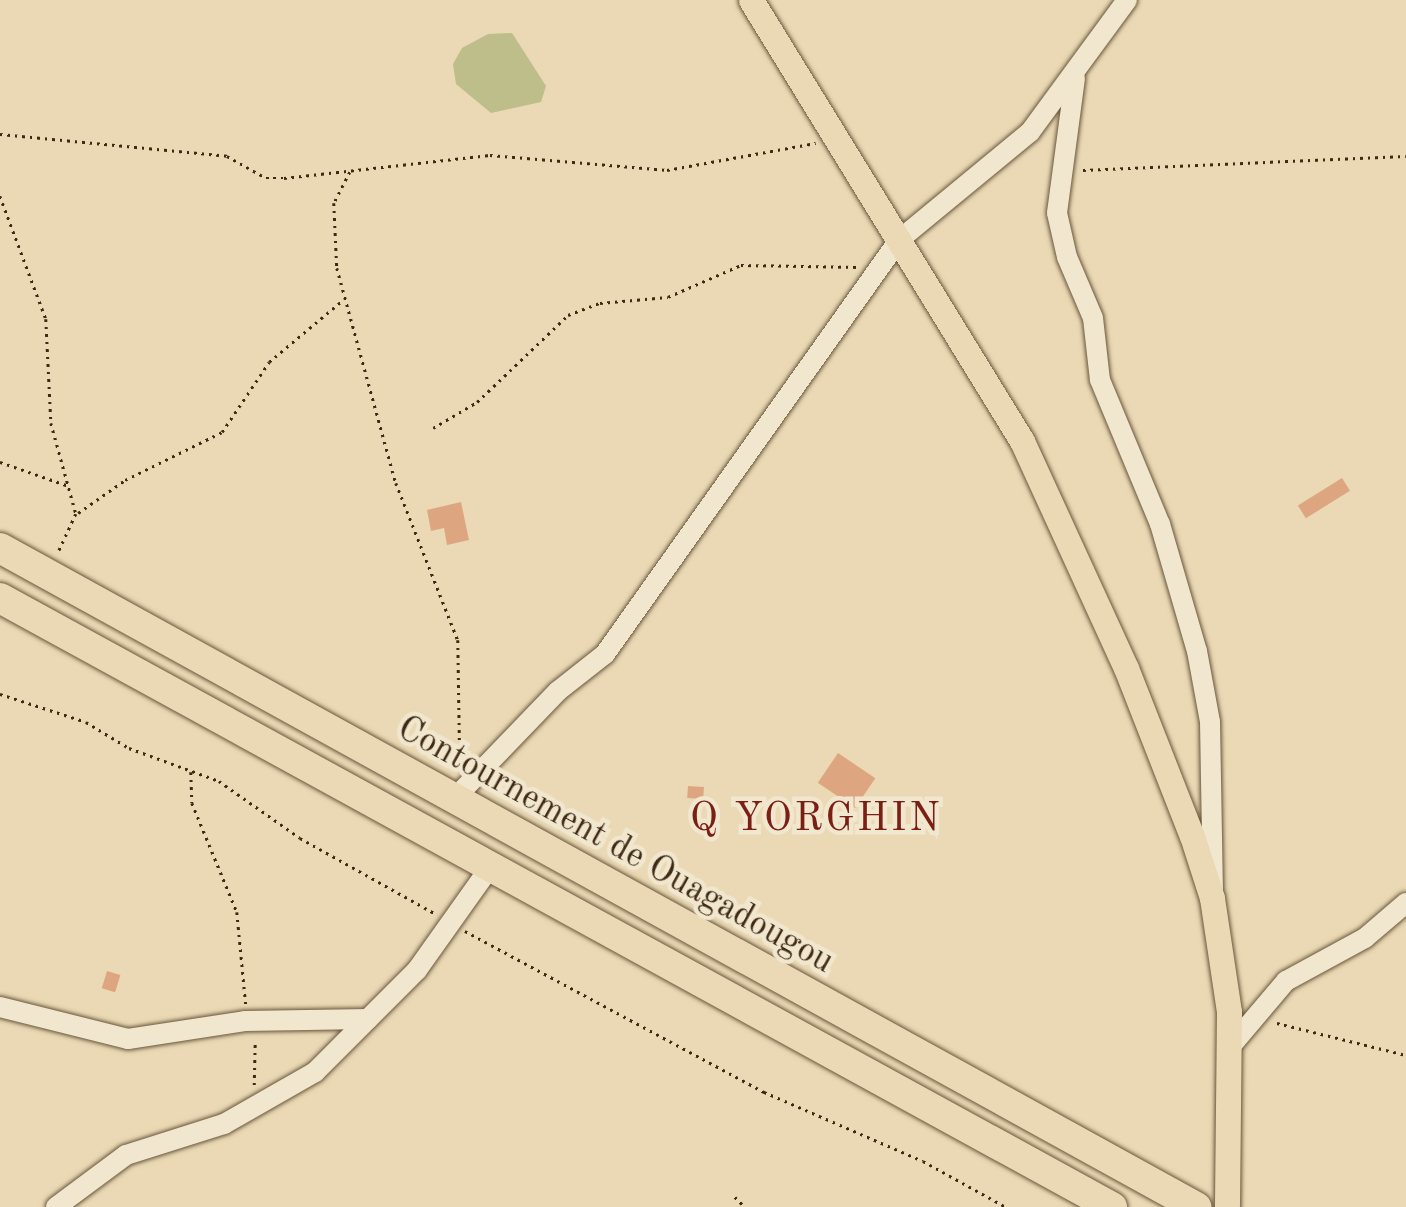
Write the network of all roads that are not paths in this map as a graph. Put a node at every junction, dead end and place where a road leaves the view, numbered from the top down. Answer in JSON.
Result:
{"nodes":[{"id":1,"x":751,"y":0,"type":"edge"},
{"id":2,"x":1127,"y":0,"type":"edge"},
{"id":3,"x":1075,"y":78,"type":"junction"},
{"id":4,"x":898,"y":240,"type":"junction"},
{"id":5,"x":0,"y":548,"type":"edge"},
{"id":6,"x":46,"y":575,"type":"junction"},
{"id":7,"x":12,"y":604,"type":"edge"},
{"id":8,"x":459,"y":793,"type":"junction"},
{"id":9,"x":490,"y":866,"type":"junction"},
{"id":10,"x":1212,"y":898,"type":"junction"},
{"id":11,"x":1406,"y":902,"type":"edge"},
{"id":12,"x":0,"y":1007,"type":"edge"},
{"id":13,"x":368,"y":1019,"type":"junction"},
{"id":14,"x":1230,"y":1047,"type":"junction"},
{"id":15,"x":56,"y":1207,"type":"edge"},
{"id":16,"x":1112,"y":1207,"type":"edge"},
{"id":17,"x":1196,"y":1207,"type":"edge"},
{"id":18,"x":1227,"y":1207,"type":"edge"}],
"edges":[{"from":1,"to":4,"type":"main road"},
{"from":2,"to":3,"type":"street"},
{"from":3,"to":4,"type":"street"},
{"from":3,"to":10,"type":"street"},
{"from":4,"to":8,"type":"street"},
{"from":4,"to":10,"type":"main road"},
{"from":5,"to":6,"type":"highway","name":"Contournement de Ouagadougou"},
{"from":6,"to":7,"type":"highway"},
{"from":6,"to":8,"type":"highway","name":"Contournement de Ouagadougou"},
{"from":7,"to":9,"type":"highway"},
{"from":8,"to":17,"type":"highway","name":"Contournement de Ouagadougou"},
{"from":9,"to":13,"type":"street"},
{"from":9,"to":16,"type":"highway"},
{"from":10,"to":14,"type":"main road"},
{"from":11,"to":14,"type":"street"},
{"from":12,"to":13,"type":"street"},
{"from":13,"to":15,"type":"street"},
{"from":14,"to":18,"type":"main road"}]}
